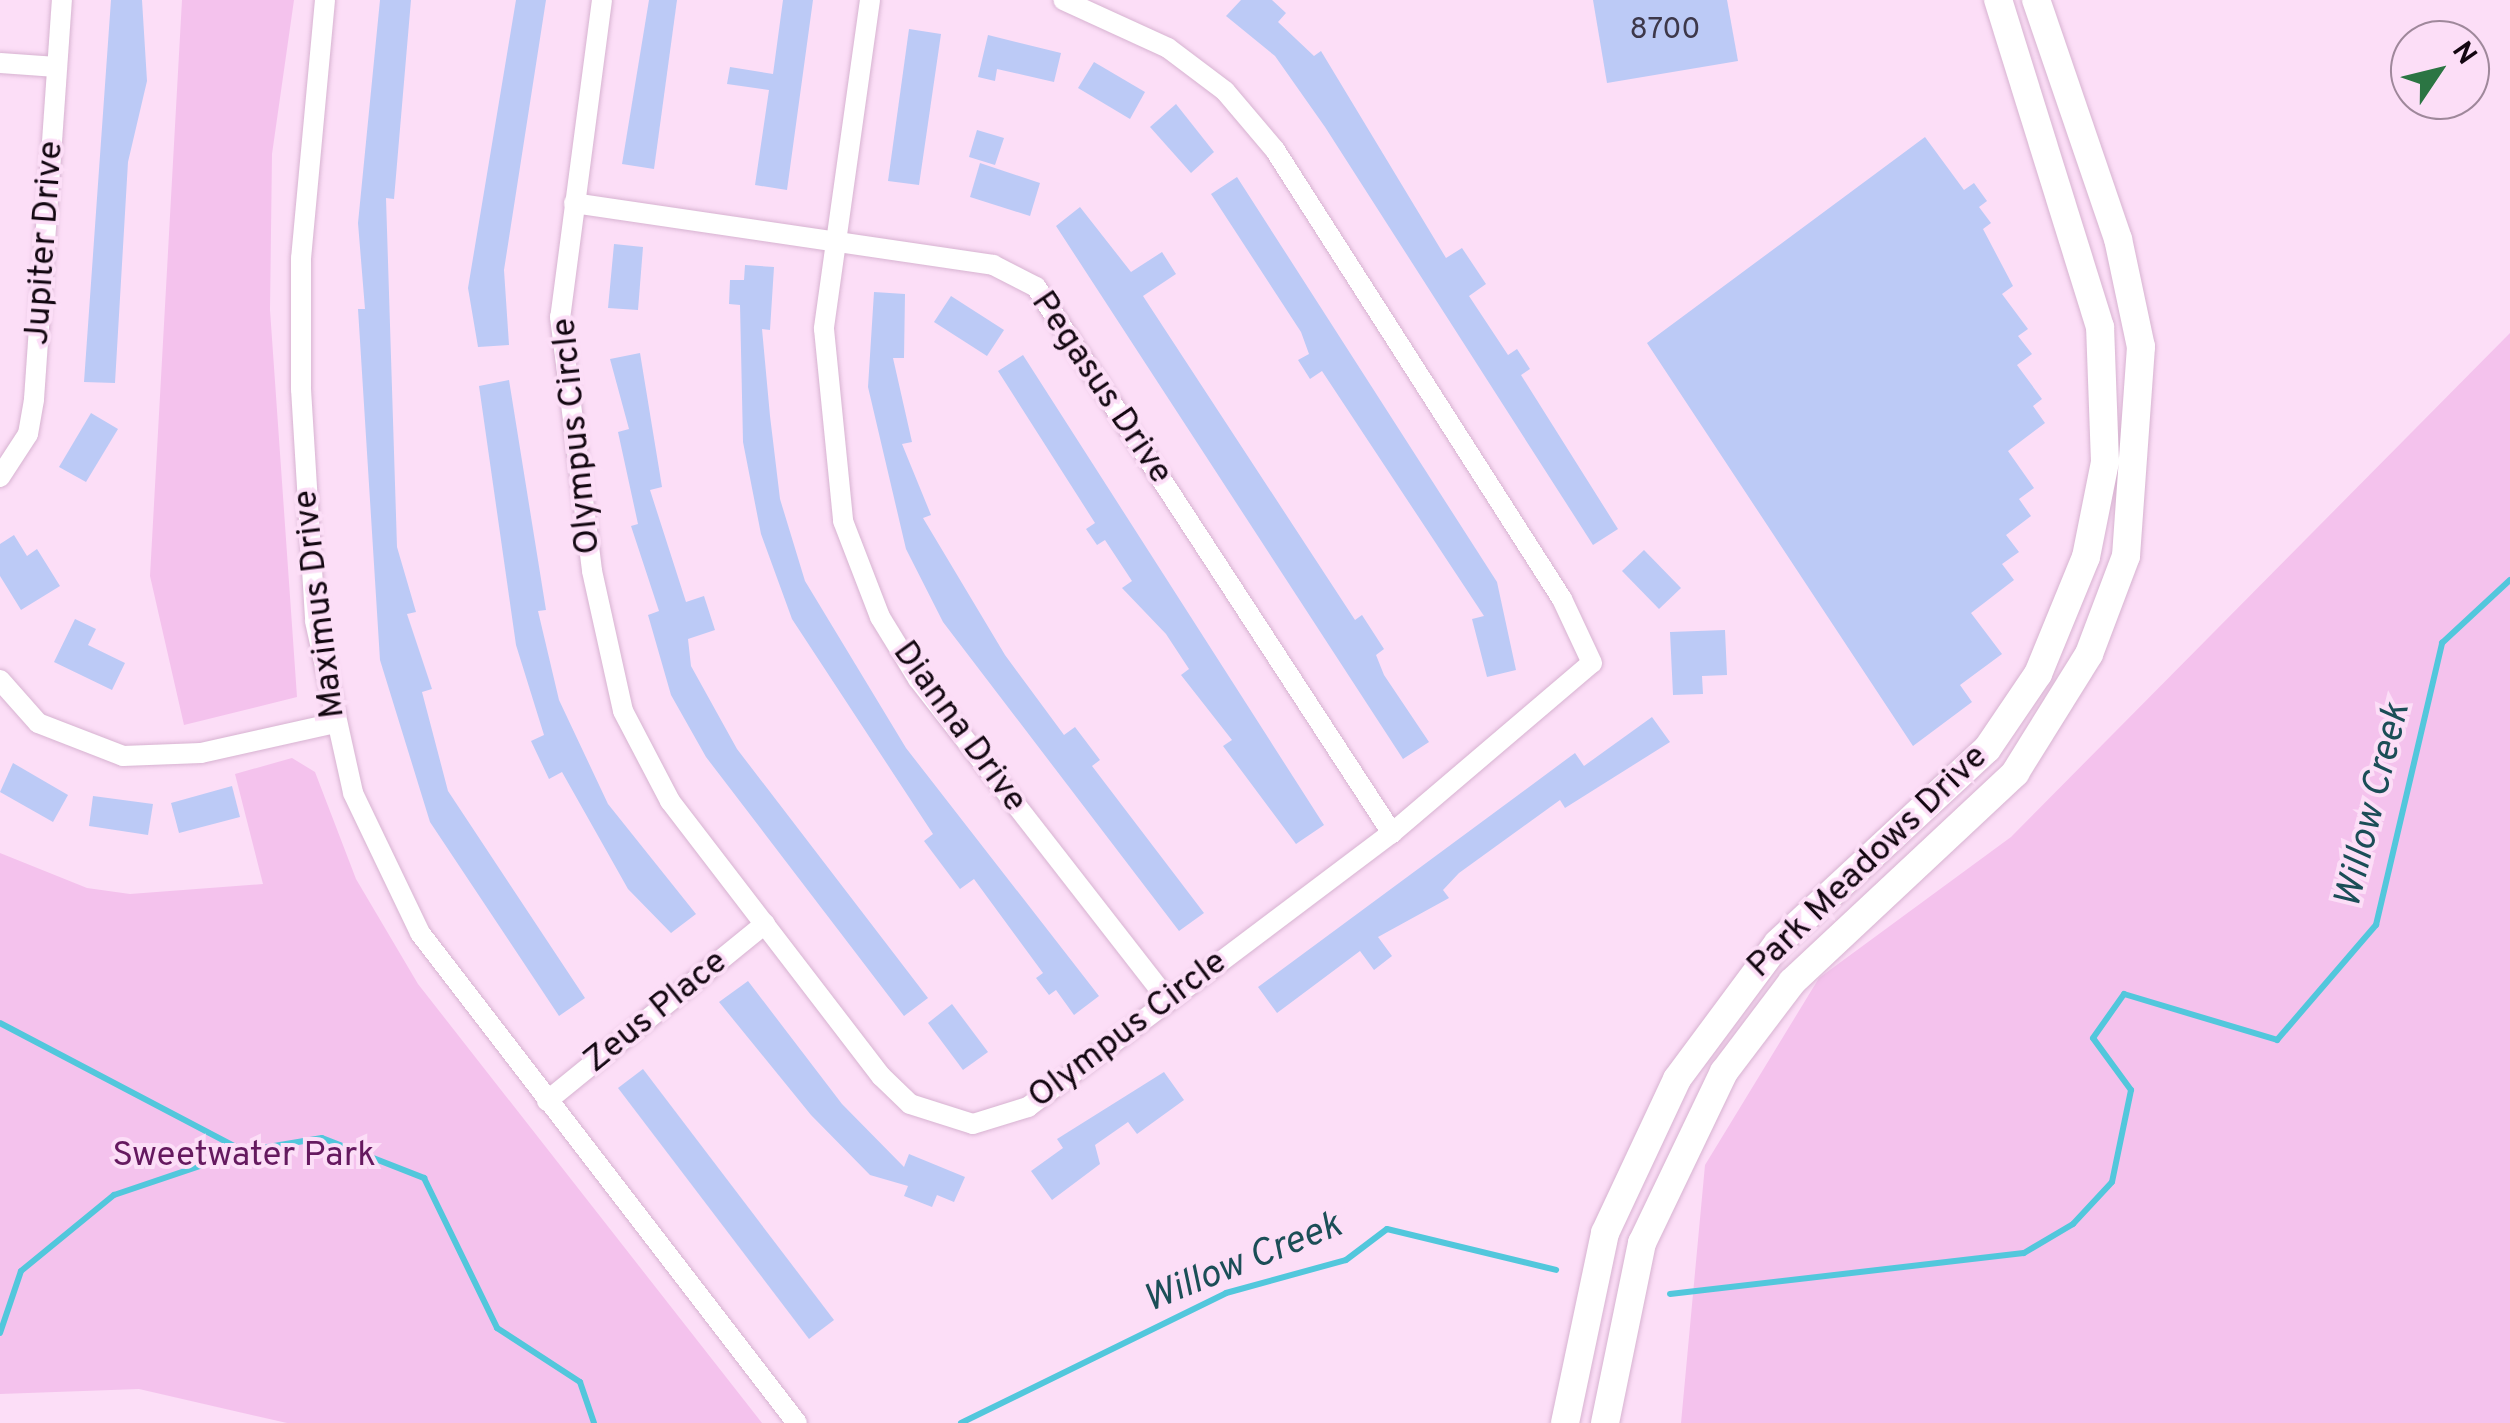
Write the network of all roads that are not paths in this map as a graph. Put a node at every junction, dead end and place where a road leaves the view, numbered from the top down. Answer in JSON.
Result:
{"nodes":[{"id":1,"x":62,"y":0,"type":"edge"},
{"id":2,"x":325,"y":0,"type":"edge"},
{"id":3,"x":602,"y":0,"type":"edge"},
{"id":4,"x":870,"y":0,"type":"edge"},
{"id":5,"x":1063,"y":0,"type":"edge"},
{"id":6,"x":1998,"y":0,"type":"edge"},
{"id":7,"x":2036,"y":0,"type":"edge"},
{"id":8,"x":1108,"y":9,"type":"edge"},
{"id":9,"x":0,"y":63,"type":"edge"},
{"id":10,"x":57,"y":67,"type":"junction"},
{"id":11,"x":574,"y":202,"type":"junction"},
{"id":12,"x":833,"y":243,"type":"junction"},
{"id":13,"x":0,"y":478,"type":"edge"},
{"id":14,"x":0,"y":680,"type":"edge"},
{"id":15,"x":331,"y":724,"type":"junction"},
{"id":16,"x":1392,"y":834,"type":"junction"},
{"id":17,"x":765,"y":924,"type":"junction"},
{"id":18,"x":1168,"y":1000,"type":"junction"},
{"id":19,"x":547,"y":1101,"type":"junction"},
{"id":20,"x":798,"y":1423,"type":"edge"},
{"id":21,"x":1566,"y":1423,"type":"edge"},
{"id":22,"x":1605,"y":1423,"type":"edge"}],
"edges":[{"from":1,"to":10,"type":"street","name":"Jupiter Drive"},
{"from":2,"to":15,"type":"street","name":"Maximus Drive"},
{"from":3,"to":11,"type":"street","name":"Olympus Circle"},
{"from":4,"to":12,"type":"street","name":"Dianna Drive"},
{"from":5,"to":8,"type":"street","name":"Olympus Circle"},
{"from":6,"to":21,"type":"main road","name":"Park Meadows Drive"},
{"from":7,"to":22,"type":"main road","name":"Park Meadows Drive"},
{"from":8,"to":16,"type":"street","name":"Olympus Circle"},
{"from":9,"to":10,"type":"street"},
{"from":10,"to":13,"type":"street","name":"Jupiter Drive"},
{"from":11,"to":12,"type":"street","name":"Pegasus Drive"},
{"from":11,"to":17,"type":"street","name":"Olympus Circle"},
{"from":12,"to":16,"type":"street","name":"Pegasus Drive"},
{"from":12,"to":18,"type":"street","name":"Dianna Drive"},
{"from":14,"to":15,"type":"street"},
{"from":15,"to":19,"type":"street","name":"Maximus Drive"},
{"from":16,"to":18,"type":"street","name":"Olympus Circle"},
{"from":17,"to":18,"type":"street","name":"Olympus Circle"},
{"from":17,"to":19,"type":"street","name":"Zeus Place"},
{"from":19,"to":20,"type":"street","name":"Maximus Drive"}]}
